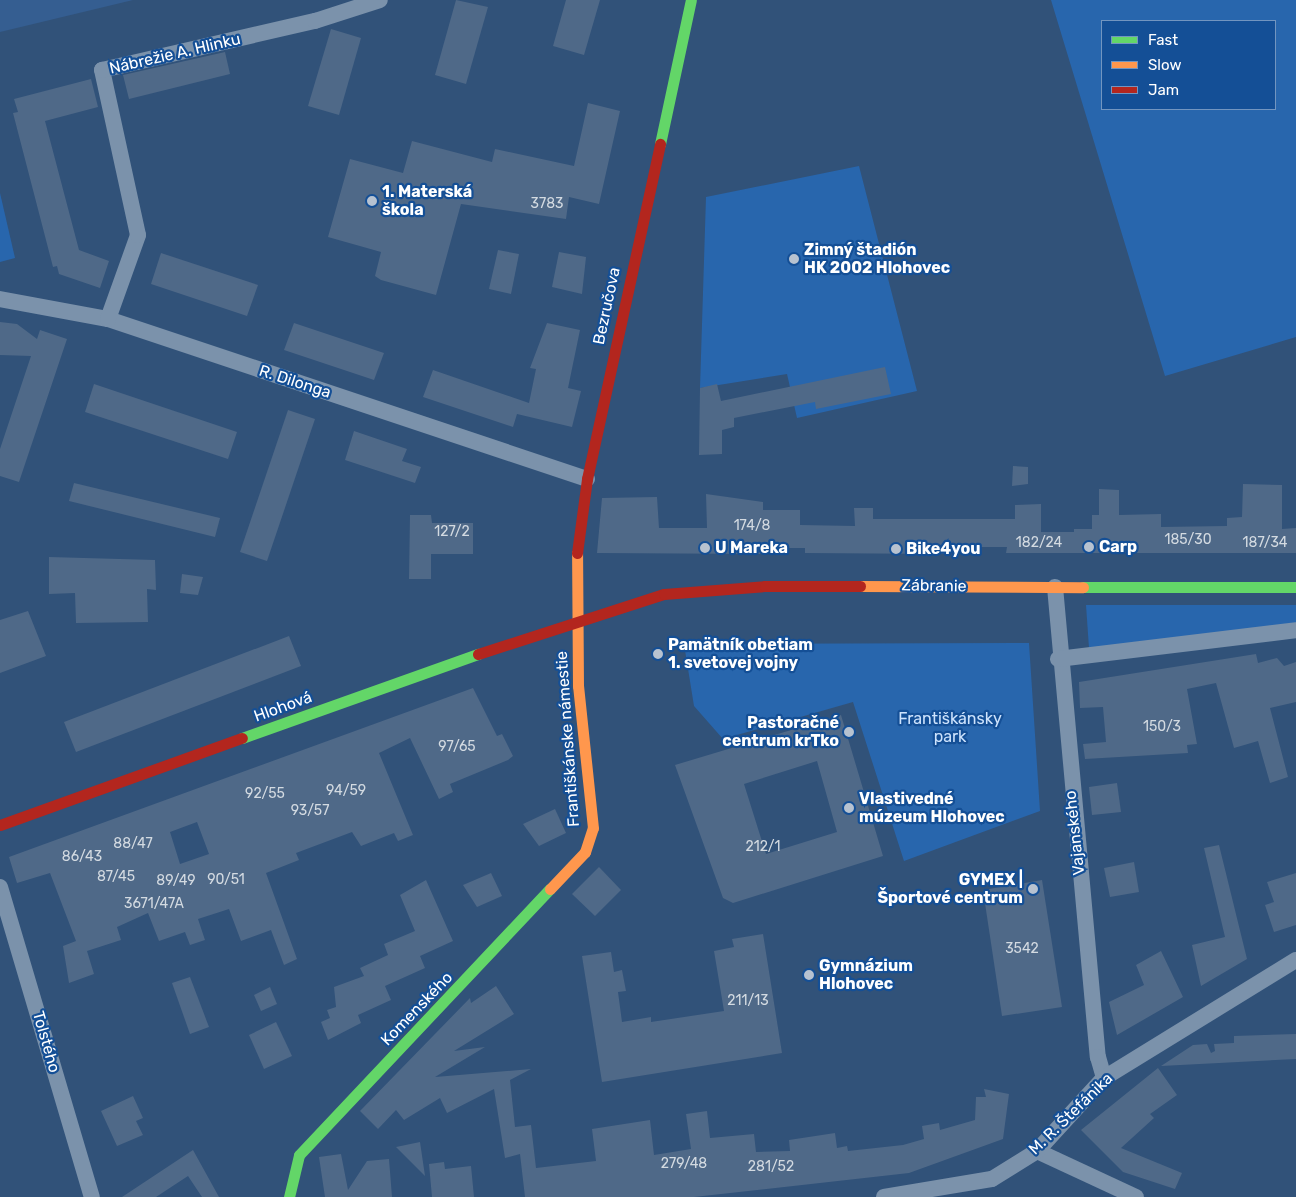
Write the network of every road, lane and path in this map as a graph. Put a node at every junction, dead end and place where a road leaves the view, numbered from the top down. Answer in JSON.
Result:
{"nodes":[{"id":1,"x":380,"y":0,"type":"edge"},
{"id":2,"x":691,"y":0,"type":"edge"},
{"id":3,"x":0,"y":299,"type":"edge"},
{"id":4,"x":108,"y":319,"type":"junction"},
{"id":5,"x":587,"y":479,"type":"junction"},
{"id":6,"x":1055,"y":587,"type":"junction"},
{"id":7,"x":1296,"y":587,"type":"edge"},
{"id":8,"x":577,"y":623,"type":"junction"},
{"id":9,"x":1296,"y":630,"type":"edge"},
{"id":10,"x":1058,"y":659,"type":"junction"},
{"id":11,"x":0,"y":825,"type":"edge"},
{"id":12,"x":586,"y":852,"type":"joint"},
{"id":13,"x":0,"y":887,"type":"edge"},
{"id":14,"x":1296,"y":960,"type":"edge"},
{"id":15,"x":1104,"y":1078,"type":"junction"},
{"id":16,"x":1037,"y":1151,"type":"junction"},
{"id":17,"x":966,"y":1192,"type":"edge"},
{"id":18,"x":92,"y":1197,"type":"edge"},
{"id":19,"x":289,"y":1197,"type":"edge"},
{"id":20,"x":884,"y":1197,"type":"edge"},
{"id":21,"x":1136,"y":1197,"type":"edge"}],
"edges":[{"from":1,"to":4,"type":"street","name":"Nábrežie A. Hlinku"},
{"from":2,"to":5,"type":"main road","name":"Bezručova"},
{"from":3,"to":4,"type":"street","name":"R. Dilonga"},
{"from":4,"to":5,"type":"street","name":"R. Dilonga"},
{"from":5,"to":8,"type":"main road","name":"Bezručova"},
{"from":6,"to":7,"type":"main road","name":"Zábranie"},
{"from":6,"to":8,"type":"main road","name":"Zábranie"},
{"from":6,"to":10,"type":"street","name":"Vajanského"},
{"from":8,"to":11,"type":"main road","name":"Hlohová"},
{"from":8,"to":12,"type":"main road","name":"Františkánske námestie"},
{"from":9,"to":10,"type":"street"},
{"from":10,"to":15,"type":"street","name":"Vajanského"},
{"from":12,"to":19,"type":"main road","name":"Komenského"},
{"from":13,"to":18,"type":"street","name":"Tolstého"},
{"from":14,"to":15,"type":"street","name":"M. R. Štefánika"},
{"from":15,"to":16,"type":"street","name":"M. R. Štefánika"},
{"from":16,"to":17,"type":"street","name":"M. R. Štefánika"},
{"from":16,"to":21,"type":"street"},
{"from":17,"to":20,"type":"street","name":"M. R. Štefánika"}]}
